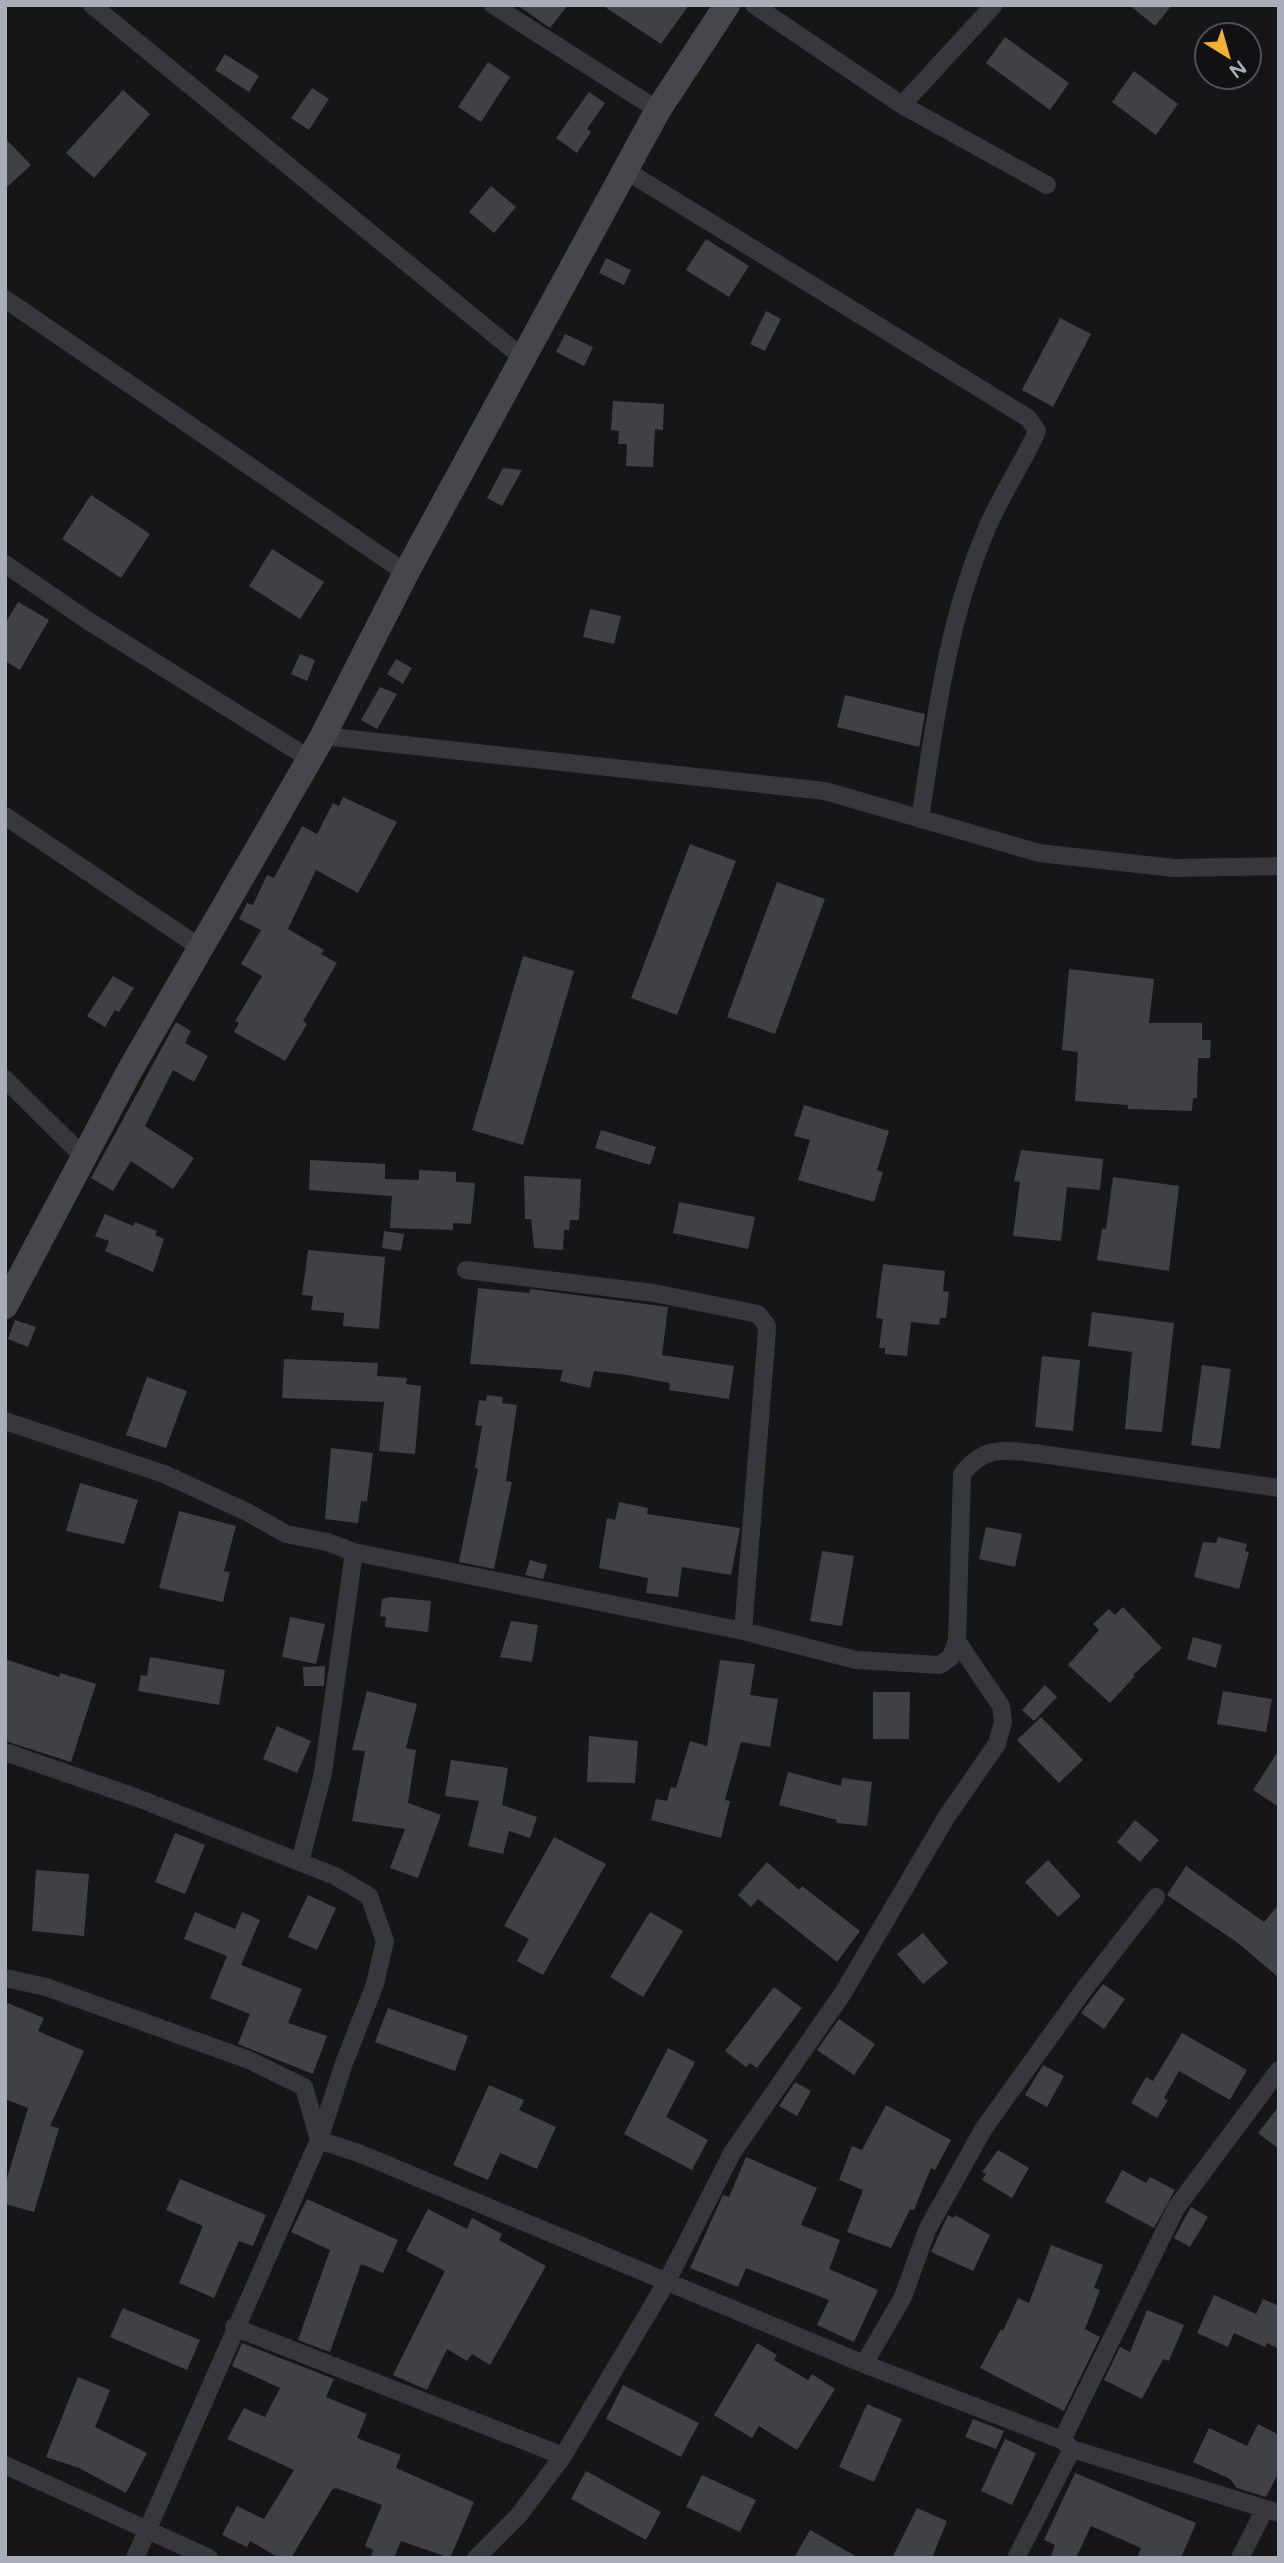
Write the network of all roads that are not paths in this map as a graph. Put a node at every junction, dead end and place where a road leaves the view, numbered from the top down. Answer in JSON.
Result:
{"nodes":[{"id":1,"x":92,"y":5,"type":"edge"},
{"id":2,"x":493,"y":5,"type":"edge"},
{"id":3,"x":726,"y":5,"type":"edge"},
{"id":4,"x":754,"y":5,"type":"edge"},
{"id":5,"x":994,"y":5,"type":"edge"},
{"id":6,"x":902,"y":105,"type":"junction"},
{"id":7,"x":658,"y":110,"type":"junction"},
{"id":8,"x":625,"y":170,"type":"junction"},
{"id":9,"x":1047,"y":185,"type":"dead end"},
{"id":10,"x":5,"y":299,"type":"edge"},
{"id":11,"x":523,"y":358,"type":"junction"},
{"id":12,"x":5,"y":564,"type":"edge"},
{"id":13,"x":406,"y":572,"type":"junction"},
{"id":14,"x":323,"y":736,"type":"junction"},
{"id":15,"x":310,"y":759,"type":"junction"},
{"id":16,"x":5,"y":816,"type":"edge"},
{"id":17,"x":920,"y":818,"type":"junction"},
{"id":18,"x":1279,"y":866,"type":"edge"},
{"id":19,"x":201,"y":948,"type":"junction"},
{"id":20,"x":5,"y":1079,"type":"edge"},
{"id":21,"x":84,"y":1157,"type":"junction"},
{"id":22,"x":466,"y":1270,"type":"dead end"},
{"id":23,"x":5,"y":1306,"type":"edge"},
{"id":24,"x":5,"y":1421,"type":"edge"},
{"id":25,"x":1279,"y":1488,"type":"edge"},
{"id":26,"x":354,"y":1552,"type":"junction"},
{"id":27,"x":743,"y":1631,"type":"junction"},
{"id":28,"x":957,"y":1641,"type":"junction"},
{"id":29,"x":5,"y":1752,"type":"edge"},
{"id":30,"x":300,"y":1862,"type":"junction"},
{"id":31,"x":1156,"y":1897,"type":"dead end"},
{"id":32,"x":5,"y":1978,"type":"edge"},
{"id":33,"x":1279,"y":2070,"type":"edge"},
{"id":34,"x":319,"y":2140,"type":"junction"},
{"id":35,"x":666,"y":2283,"type":"junction"},
{"id":36,"x":234,"y":2327,"type":"junction"},
{"id":37,"x":864,"y":2364,"type":"junction"},
{"id":38,"x":1067,"y":2444,"type":"junction"},
{"id":39,"x":563,"y":2456,"type":"junction"},
{"id":40,"x":5,"y":2465,"type":"edge"},
{"id":41,"x":1272,"y":2511,"type":"edge"},
{"id":42,"x":146,"y":2530,"type":"junction"},
{"id":43,"x":135,"y":2558,"type":"edge"},
{"id":44,"x":209,"y":2558,"type":"edge"},
{"id":45,"x":475,"y":2558,"type":"edge"},
{"id":46,"x":1016,"y":2558,"type":"edge"},
{"id":47,"x":1240,"y":2558,"type":"edge"}],
"edges":[{"from":1,"to":11,"type":"street"},
{"from":2,"to":7,"type":"street"},
{"from":3,"to":7,"type":"street"},
{"from":4,"to":6,"type":"street"},
{"from":5,"to":6,"type":"street"},
{"from":6,"to":9,"type":"street"},
{"from":7,"to":8,"type":"street"},
{"from":8,"to":11,"type":"street"},
{"from":8,"to":17,"type":"street"},
{"from":10,"to":13,"type":"street"},
{"from":11,"to":13,"type":"street"},
{"from":12,"to":15,"type":"street"},
{"from":13,"to":14,"type":"street"},
{"from":14,"to":15,"type":"street"},
{"from":14,"to":17,"type":"street"},
{"from":15,"to":19,"type":"street"},
{"from":16,"to":19,"type":"street"},
{"from":17,"to":18,"type":"street"},
{"from":19,"to":21,"type":"street"},
{"from":20,"to":21,"type":"street"},
{"from":21,"to":23,"type":"street"},
{"from":22,"to":27,"type":"street"},
{"from":24,"to":26,"type":"street"},
{"from":25,"to":28,"type":"street"},
{"from":26,"to":27,"type":"street"},
{"from":26,"to":30,"type":"street"},
{"from":27,"to":28,"type":"street"},
{"from":28,"to":35,"type":"street"},
{"from":29,"to":30,"type":"street"},
{"from":30,"to":34,"type":"street"},
{"from":31,"to":37,"type":"street"},
{"from":32,"to":34,"type":"street"},
{"from":33,"to":38,"type":"street"},
{"from":34,"to":35,"type":"street"},
{"from":34,"to":36,"type":"street"},
{"from":35,"to":37,"type":"street"},
{"from":35,"to":39,"type":"street"},
{"from":36,"to":39,"type":"street"},
{"from":36,"to":42,"type":"street"},
{"from":37,"to":38,"type":"street"},
{"from":38,"to":41,"type":"street"},
{"from":38,"to":46,"type":"street"},
{"from":39,"to":45,"type":"street"},
{"from":40,"to":42,"type":"street"},
{"from":41,"to":47,"type":"street"},
{"from":42,"to":43,"type":"street"},
{"from":42,"to":44,"type":"street"}]}
